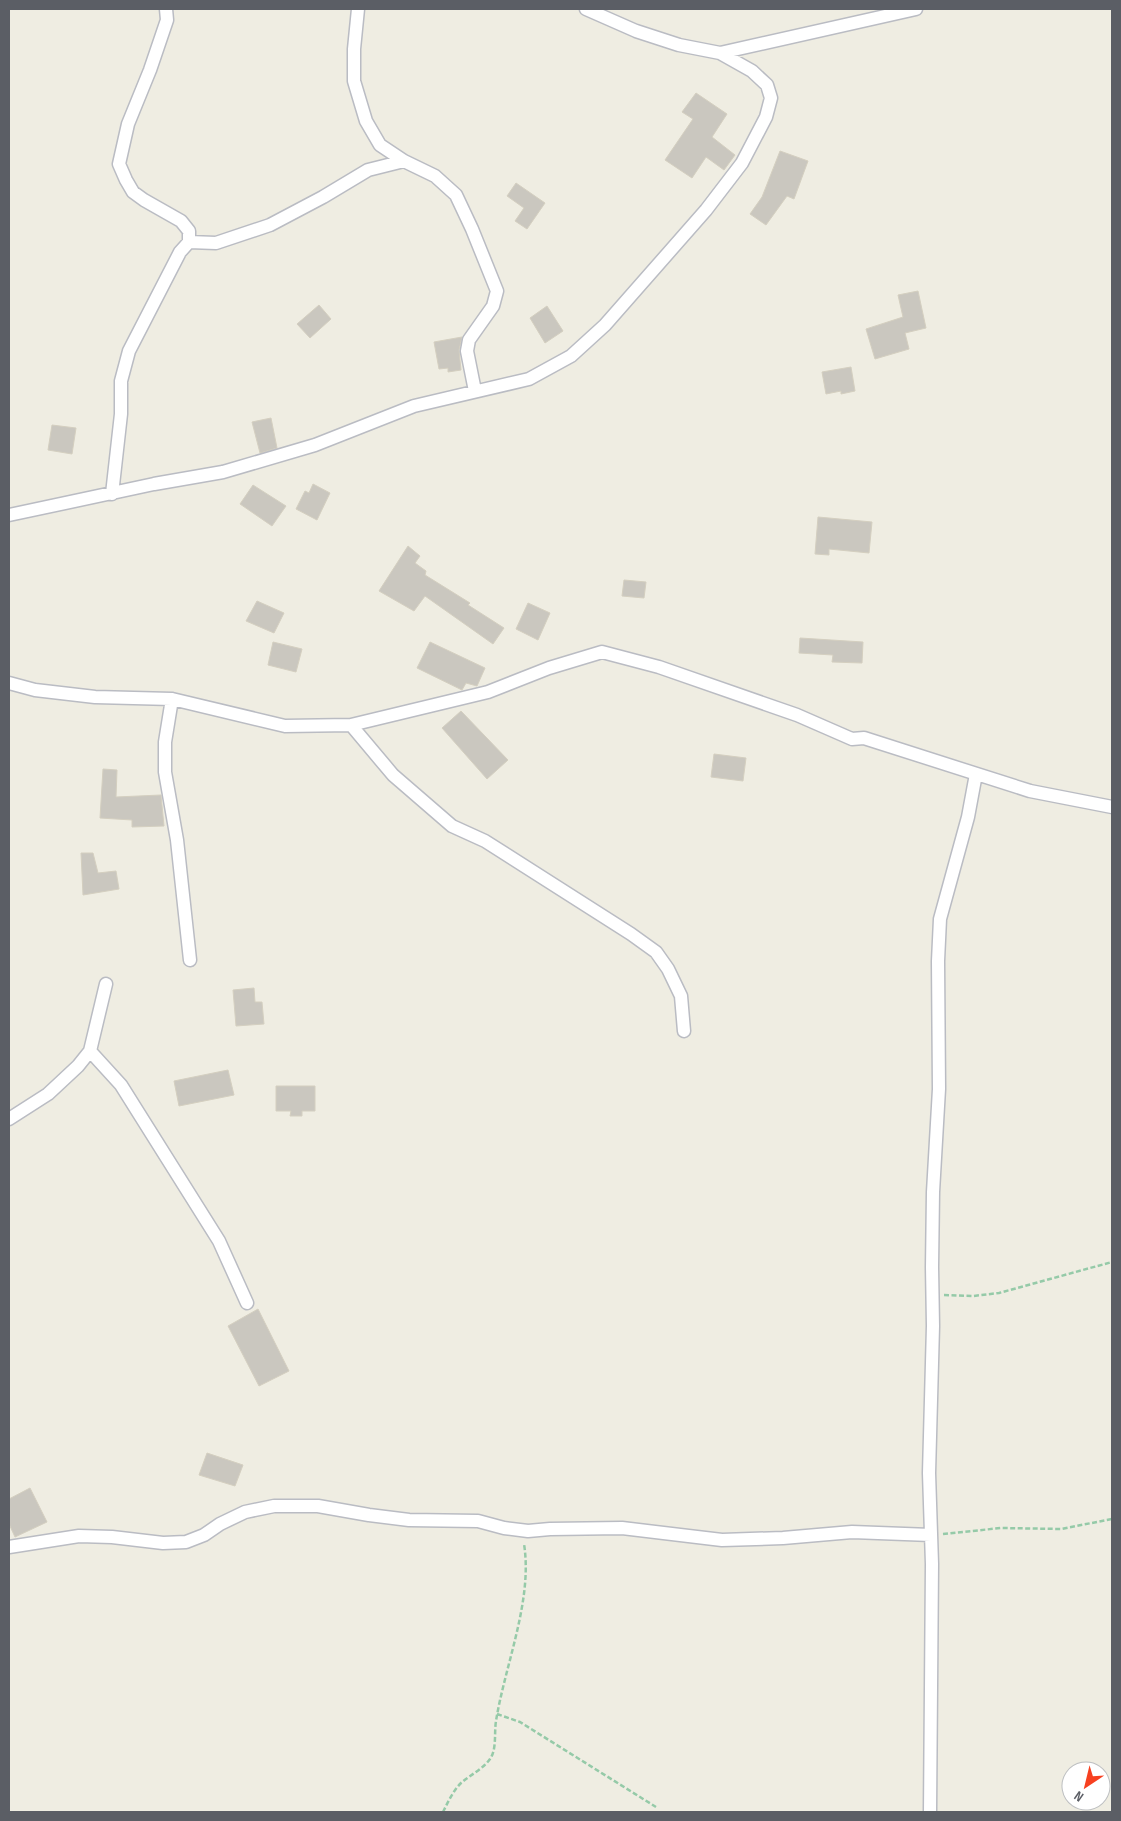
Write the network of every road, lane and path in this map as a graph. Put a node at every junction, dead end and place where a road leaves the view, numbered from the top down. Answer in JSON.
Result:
{"nodes":[{"id":1,"x":166,"y":9,"type":"edge"},
{"id":2,"x":358,"y":9,"type":"edge"},
{"id":3,"x":586,"y":9,"type":"edge"},
{"id":4,"x":916,"y":9,"type":"edge"},
{"id":5,"x":720,"y":53,"type":"junction"},
{"id":6,"x":404,"y":161,"type":"junction"},
{"id":7,"x":189,"y":242,"type":"junction"},
{"id":8,"x":475,"y":391,"type":"junction"},
{"id":9,"x":112,"y":494,"type":"junction"},
{"id":10,"x":9,"y":515,"type":"edge"},
{"id":11,"x":9,"y":683,"type":"edge"},
{"id":12,"x":172,"y":699,"type":"junction"},
{"id":13,"x":351,"y":725,"type":"junction"},
{"id":14,"x":976,"y":774,"type":"junction"},
{"id":15,"x":1112,"y":807,"type":"edge"},
{"id":16,"x":190,"y":960,"type":"dead end"},
{"id":17,"x":106,"y":984,"type":"dead end"},
{"id":18,"x":684,"y":1031,"type":"dead end"},
{"id":19,"x":90,"y":1051,"type":"junction"},
{"id":20,"x":9,"y":1120,"type":"edge"},
{"id":21,"x":1112,"y":1262,"type":"edge"},
{"id":22,"x":932,"y":1295,"type":"junction"},
{"id":23,"x":247,"y":1303,"type":"dead end"},
{"id":24,"x":1112,"y":1519,"type":"edge"},
{"id":25,"x":522,"y":1530,"type":"junction"},
{"id":26,"x":932,"y":1535,"type":"junction"},
{"id":27,"x":9,"y":1547,"type":"edge"},
{"id":28,"x":497,"y":1714,"type":"junction"},
{"id":29,"x":656,"y":1807,"type":"dead end"},
{"id":30,"x":442,"y":1812,"type":"edge"},
{"id":31,"x":930,"y":1812,"type":"edge"}],
"edges":[{"from":1,"to":7,"type":"street"},
{"from":2,"to":6,"type":"street"},
{"from":3,"to":5,"type":"street"},
{"from":4,"to":5,"type":"street"},
{"from":5,"to":8,"type":"street"},
{"from":6,"to":7,"type":"street"},
{"from":6,"to":8,"type":"street"},
{"from":7,"to":9,"type":"street"},
{"from":8,"to":9,"type":"street"},
{"from":9,"to":10,"type":"street"},
{"from":11,"to":12,"type":"street"},
{"from":12,"to":13,"type":"street"},
{"from":12,"to":16,"type":"street"},
{"from":13,"to":14,"type":"street"},
{"from":13,"to":18,"type":"street"},
{"from":14,"to":15,"type":"street"},
{"from":14,"to":22,"type":"street"},
{"from":17,"to":19,"type":"street"},
{"from":19,"to":20,"type":"street"},
{"from":19,"to":23,"type":"street"},
{"from":21,"to":22,"type":"path"},
{"from":22,"to":26,"type":"street"},
{"from":24,"to":26,"type":"path"},
{"from":25,"to":26,"type":"street"},
{"from":25,"to":27,"type":"street"},
{"from":25,"to":28,"type":"path"},
{"from":26,"to":31,"type":"street"},
{"from":28,"to":29,"type":"path"},
{"from":28,"to":30,"type":"path"}]}
